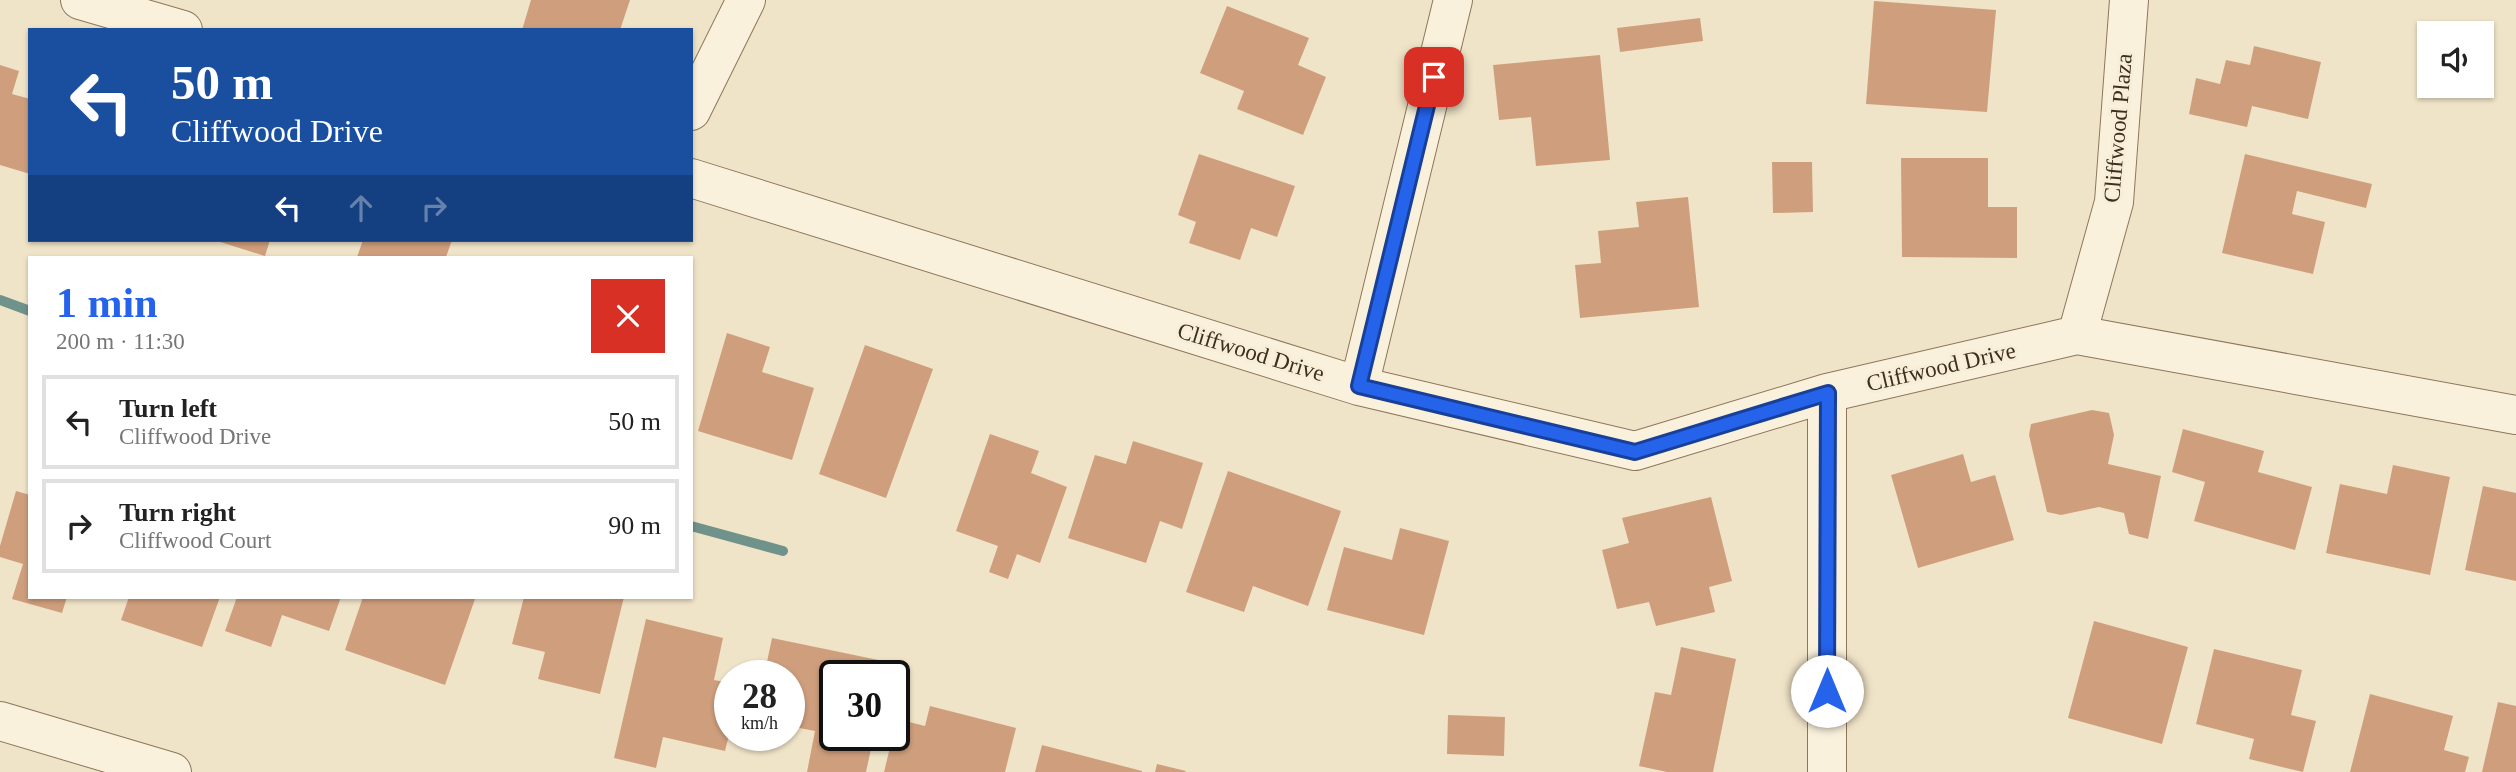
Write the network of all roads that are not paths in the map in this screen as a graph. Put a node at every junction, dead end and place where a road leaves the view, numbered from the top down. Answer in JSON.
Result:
{"nodes":[{"id":1,"x":80,"y":0,"type":"edge"},
{"id":2,"x":746,"y":0,"type":"edge"},
{"id":3,"x":1453,"y":0,"type":"edge"},
{"id":4,"x":2129,"y":0,"type":"edge"},
{"id":5,"x":176,"y":28,"type":"edge"},
{"id":6,"x":693,"y":107,"type":"edge"},
{"id":7,"x":693,"y":179,"type":"edge"},
{"id":8,"x":2077,"y":335,"type":"junction"},
{"id":9,"x":1359,"y":386,"type":"junction"},
{"id":10,"x":1828,"y":393,"type":"junction"},
{"id":11,"x":2516,"y":415,"type":"edge"},
{"id":12,"x":0,"y":721,"type":"edge"},
{"id":13,"x":172,"y":772,"type":"edge"},
{"id":14,"x":1827,"y":772,"type":"edge"}],
"edges":[{"from":1,"to":5,"type":"street"},
{"from":2,"to":6,"type":"street"},
{"from":3,"to":9,"type":"street"},
{"from":4,"to":8,"type":"street","name":"Cliffwood Plaza"},
{"from":7,"to":9,"type":"street","name":"Cliffwood Drive"},
{"from":8,"to":10,"type":"street","name":"Cliffwood Drive"},
{"from":8,"to":11,"type":"street","name":"Cliffwood Drive"},
{"from":9,"to":10,"type":"street","name":"Cliffwood Drive"},
{"from":10,"to":14,"type":"street"},
{"from":12,"to":13,"type":"street"}]}
